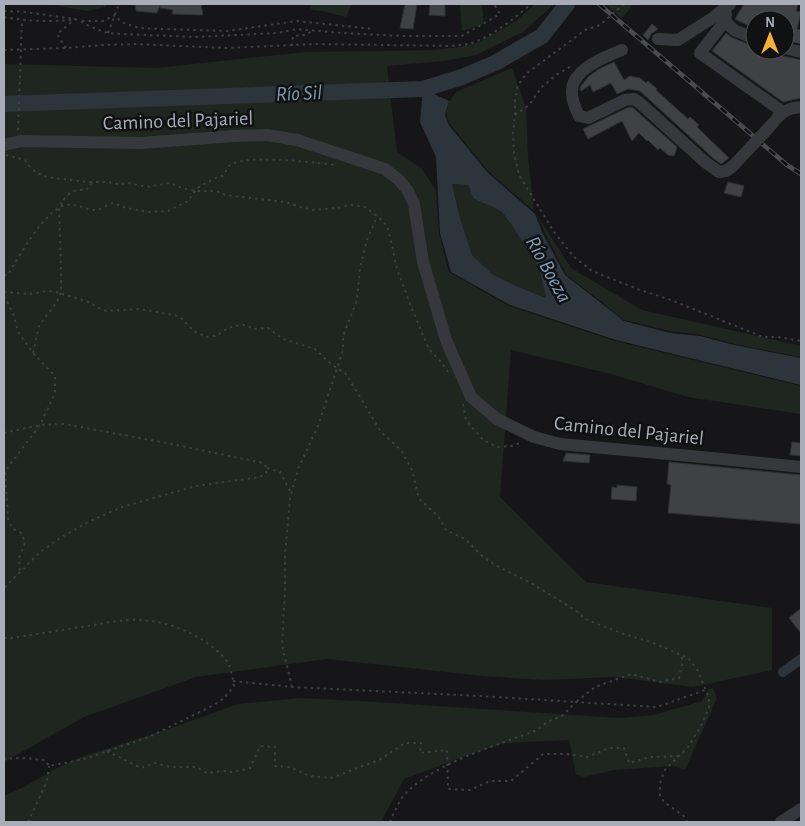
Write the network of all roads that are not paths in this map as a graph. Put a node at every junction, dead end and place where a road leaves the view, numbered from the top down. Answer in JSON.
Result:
{"nodes":[{"id":1,"x":729,"y":5,"type":"edge"},
{"id":2,"x":725,"y":20,"type":"junction"},
{"id":3,"x":745,"y":35,"type":"edge"},
{"id":4,"x":658,"y":39,"type":"dead end"},
{"id":5,"x":622,"y":50,"type":"dead end"},
{"id":6,"x":801,"y":107,"type":"edge"},
{"id":7,"x":783,"y":112,"type":"junction"},
{"id":8,"x":4,"y":145,"type":"edge"},
{"id":9,"x":801,"y":467,"type":"edge"},
{"id":10,"x":801,"y":810,"type":"edge"},
{"id":11,"x":781,"y":822,"type":"edge"}],
"edges":[{"from":1,"to":2,"type":"street"},
{"from":1,"to":4,"type":"street"},
{"from":2,"to":3,"type":"street"},
{"from":2,"to":7,"type":"street"},
{"from":5,"to":7,"type":"street","bridge":true},
{"from":6,"to":7,"type":"street"},
{"from":8,"to":9,"type":"street","name":"Camino del Pajariel"},
{"from":10,"to":11,"type":"street"}]}
